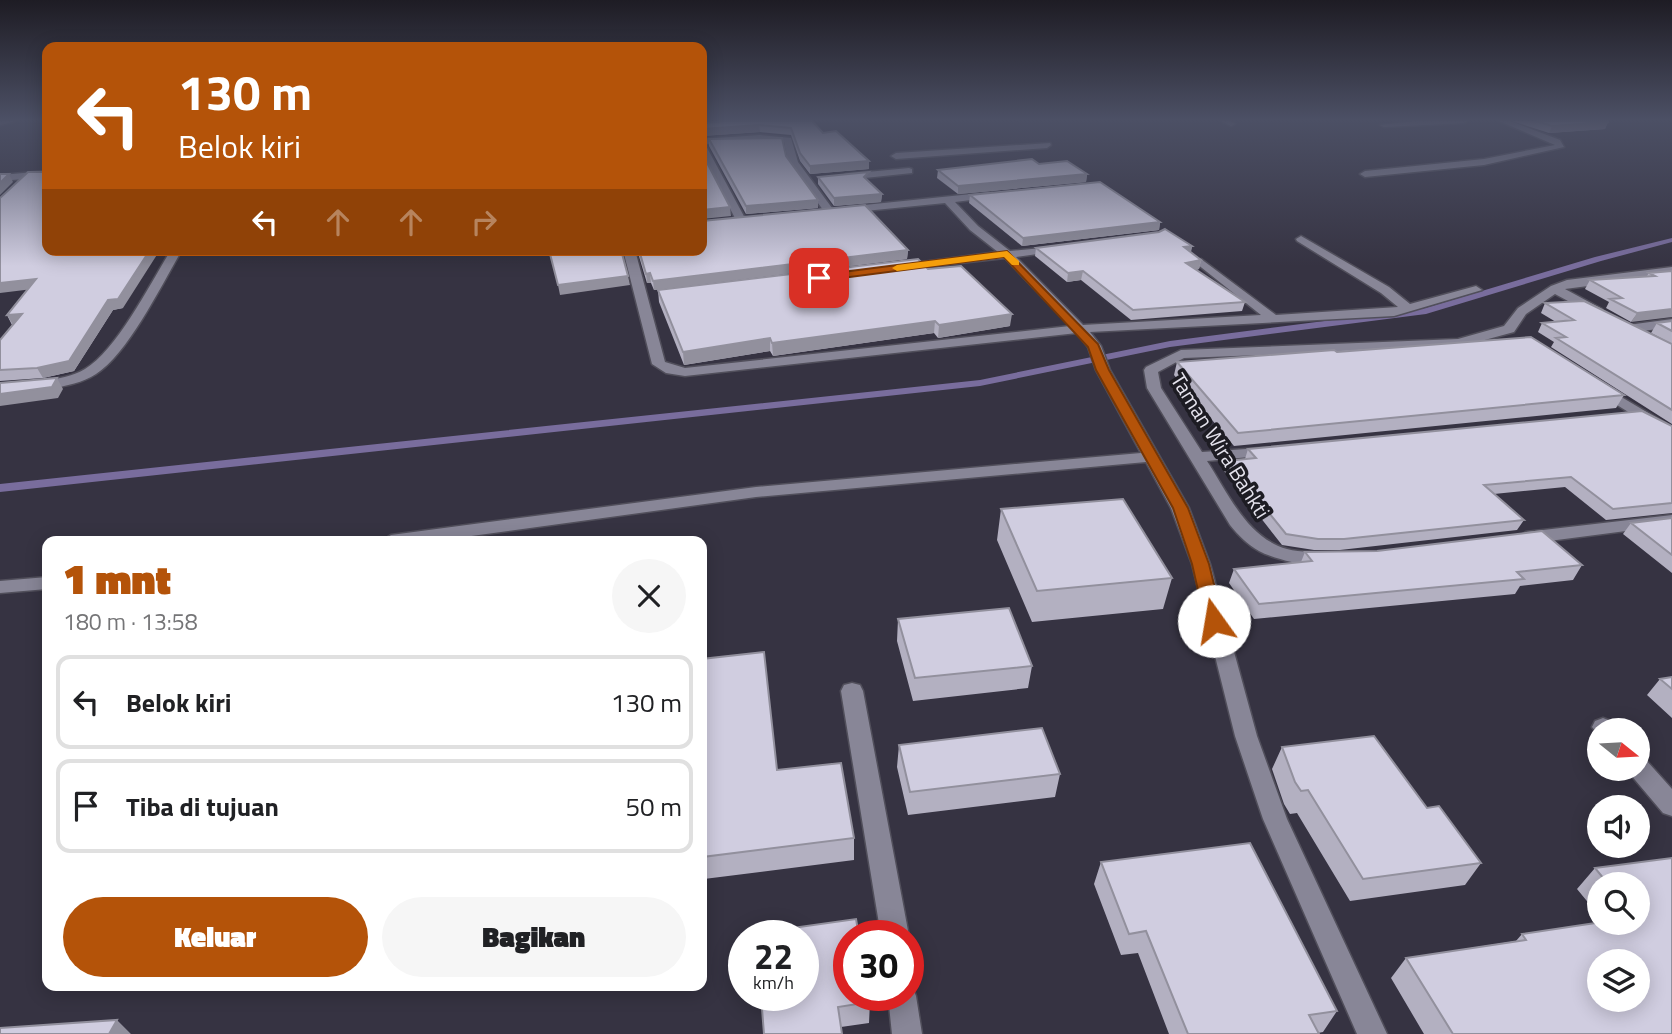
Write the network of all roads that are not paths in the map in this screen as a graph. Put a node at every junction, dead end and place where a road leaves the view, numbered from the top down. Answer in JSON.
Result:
{"nodes":[{"id":1,"x":715,"y":169,"type":"edge"},
{"id":2,"x":798,"y":169,"type":"edge"},
{"id":3,"x":907,"y":169,"type":"edge"},
{"id":4,"x":1412,"y":169,"type":"edge"},
{"id":5,"x":1365,"y":174,"type":"dead end"},
{"id":6,"x":42,"y":175,"type":"edge"},
{"id":7,"x":29,"y":176,"type":"junction"},
{"id":8,"x":0,"y":178,"type":"edge"},
{"id":9,"x":832,"y":178,"type":"edge"},
{"id":10,"x":819,"y":179,"type":"edge"},
{"id":11,"x":806,"y":180,"type":"junction"},
{"id":12,"x":11,"y":193,"type":"edge"},
{"id":13,"x":998,"y":195,"type":"edge"},
{"id":14,"x":947,"y":199,"type":"junction"},
{"id":15,"x":830,"y":212,"type":"junction"},
{"id":16,"x":817,"y":213,"type":"edge"},
{"id":17,"x":753,"y":219,"type":"edge"},
{"id":18,"x":741,"y":220,"type":"junction"},
{"id":19,"x":728,"y":222,"type":"edge"},
{"id":20,"x":1301,"y":239,"type":"dead end"},
{"id":21,"x":1075,"y":246,"type":"edge"},
{"id":22,"x":1007,"y":254,"type":"junction"},
{"id":23,"x":173,"y":256,"type":"edge"},
{"id":24,"x":631,"y":256,"type":"edge"},
{"id":25,"x":1201,"y":262,"type":"edge"},
{"id":26,"x":886,"y":270,"type":"edge"},
{"id":27,"x":1672,"y":271,"type":"edge"},
{"id":28,"x":1555,"y":289,"type":"junction"},
{"id":29,"x":1476,"y":290,"type":"dead end"},
{"id":30,"x":1408,"y":309,"type":"junction"},
{"id":31,"x":1272,"y":318,"type":"junction"},
{"id":32,"x":1618,"y":323,"type":"junction"},
{"id":33,"x":1672,"y":323,"type":"edge"},
{"id":34,"x":1080,"y":329,"type":"junction"},
{"id":35,"x":1650,"y":341,"type":"edge"},
{"id":36,"x":1583,"y":377,"type":"edge"},
{"id":37,"x":0,"y":388,"type":"edge"},
{"id":38,"x":1639,"y":413,"type":"junction"},
{"id":39,"x":1614,"y":415,"type":"edge"},
{"id":40,"x":1672,"y":434,"type":"edge"},
{"id":41,"x":1279,"y":449,"type":"edge"},
{"id":42,"x":1152,"y":457,"type":"junction"},
{"id":43,"x":1197,"y":457,"type":"junction"},
{"id":44,"x":1672,"y":520,"type":"edge"},
{"id":45,"x":428,"y":536,"type":"edge"},
{"id":46,"x":1514,"y":539,"type":"edge"},
{"id":47,"x":1337,"y":558,"type":"edge"},
{"id":48,"x":42,"y":583,"type":"edge"},
{"id":49,"x":0,"y":587,"type":"edge"},
{"id":50,"x":852,"y":691,"type":"dead end"},
{"id":51,"x":1650,"y":781,"type":"edge"},
{"id":52,"x":1672,"y":806,"type":"edge"},
{"id":53,"x":892,"y":920,"type":"edge"},
{"id":54,"x":904,"y":1011,"type":"edge"},
{"id":55,"x":907,"y":1034,"type":"edge"},
{"id":56,"x":1372,"y":1034,"type":"edge"}],
"edges":[{"from":1,"to":18,"type":"street"},
{"from":2,"to":11,"type":"street"},
{"from":3,"to":9,"type":"street"},
{"from":4,"to":5,"type":"street"},
{"from":6,"to":7,"type":"street"},
{"from":7,"to":8,"type":"street"},
{"from":7,"to":12,"type":"street"},
{"from":10,"to":11,"type":"street"},
{"from":11,"to":15,"type":"street"},
{"from":13,"to":14,"type":"street"},
{"from":14,"to":15,"type":"street"},
{"from":14,"to":22,"type":"street"},
{"from":15,"to":16,"type":"street"},
{"from":17,"to":18,"type":"street"},
{"from":18,"to":19,"type":"street"},
{"from":20,"to":30,"type":"street"},
{"from":21,"to":22,"type":"street"},
{"from":22,"to":26,"type":"street"},
{"from":22,"to":34,"type":"street"},
{"from":23,"to":37,"type":"street"},
{"from":24,"to":34,"type":"street"},
{"from":25,"to":31,"type":"street"},
{"from":27,"to":28,"type":"street","name":"Taman Wira Bahkti"},
{"from":28,"to":32,"type":"street"},
{"from":28,"to":43,"type":"street","name":"Taman Wira Bahkti"},
{"from":29,"to":30,"type":"street"},
{"from":30,"to":31,"type":"street"},
{"from":31,"to":34,"type":"street"},
{"from":32,"to":33,"type":"street"},
{"from":32,"to":35,"type":"street"},
{"from":34,"to":42,"type":"street"},
{"from":36,"to":38,"type":"street"},
{"from":38,"to":39,"type":"street"},
{"from":38,"to":40,"type":"street"},
{"from":41,"to":43,"type":"street"},
{"from":42,"to":45,"type":"street"},
{"from":42,"to":56,"type":"street"},
{"from":43,"to":47,"type":"street","name":"Taman Wira Bahkti"},
{"from":44,"to":46,"type":"street"},
{"from":48,"to":49,"type":"street"},
{"from":50,"to":53,"type":"street"},
{"from":51,"to":52,"type":"street"},
{"from":54,"to":55,"type":"street"}]}
